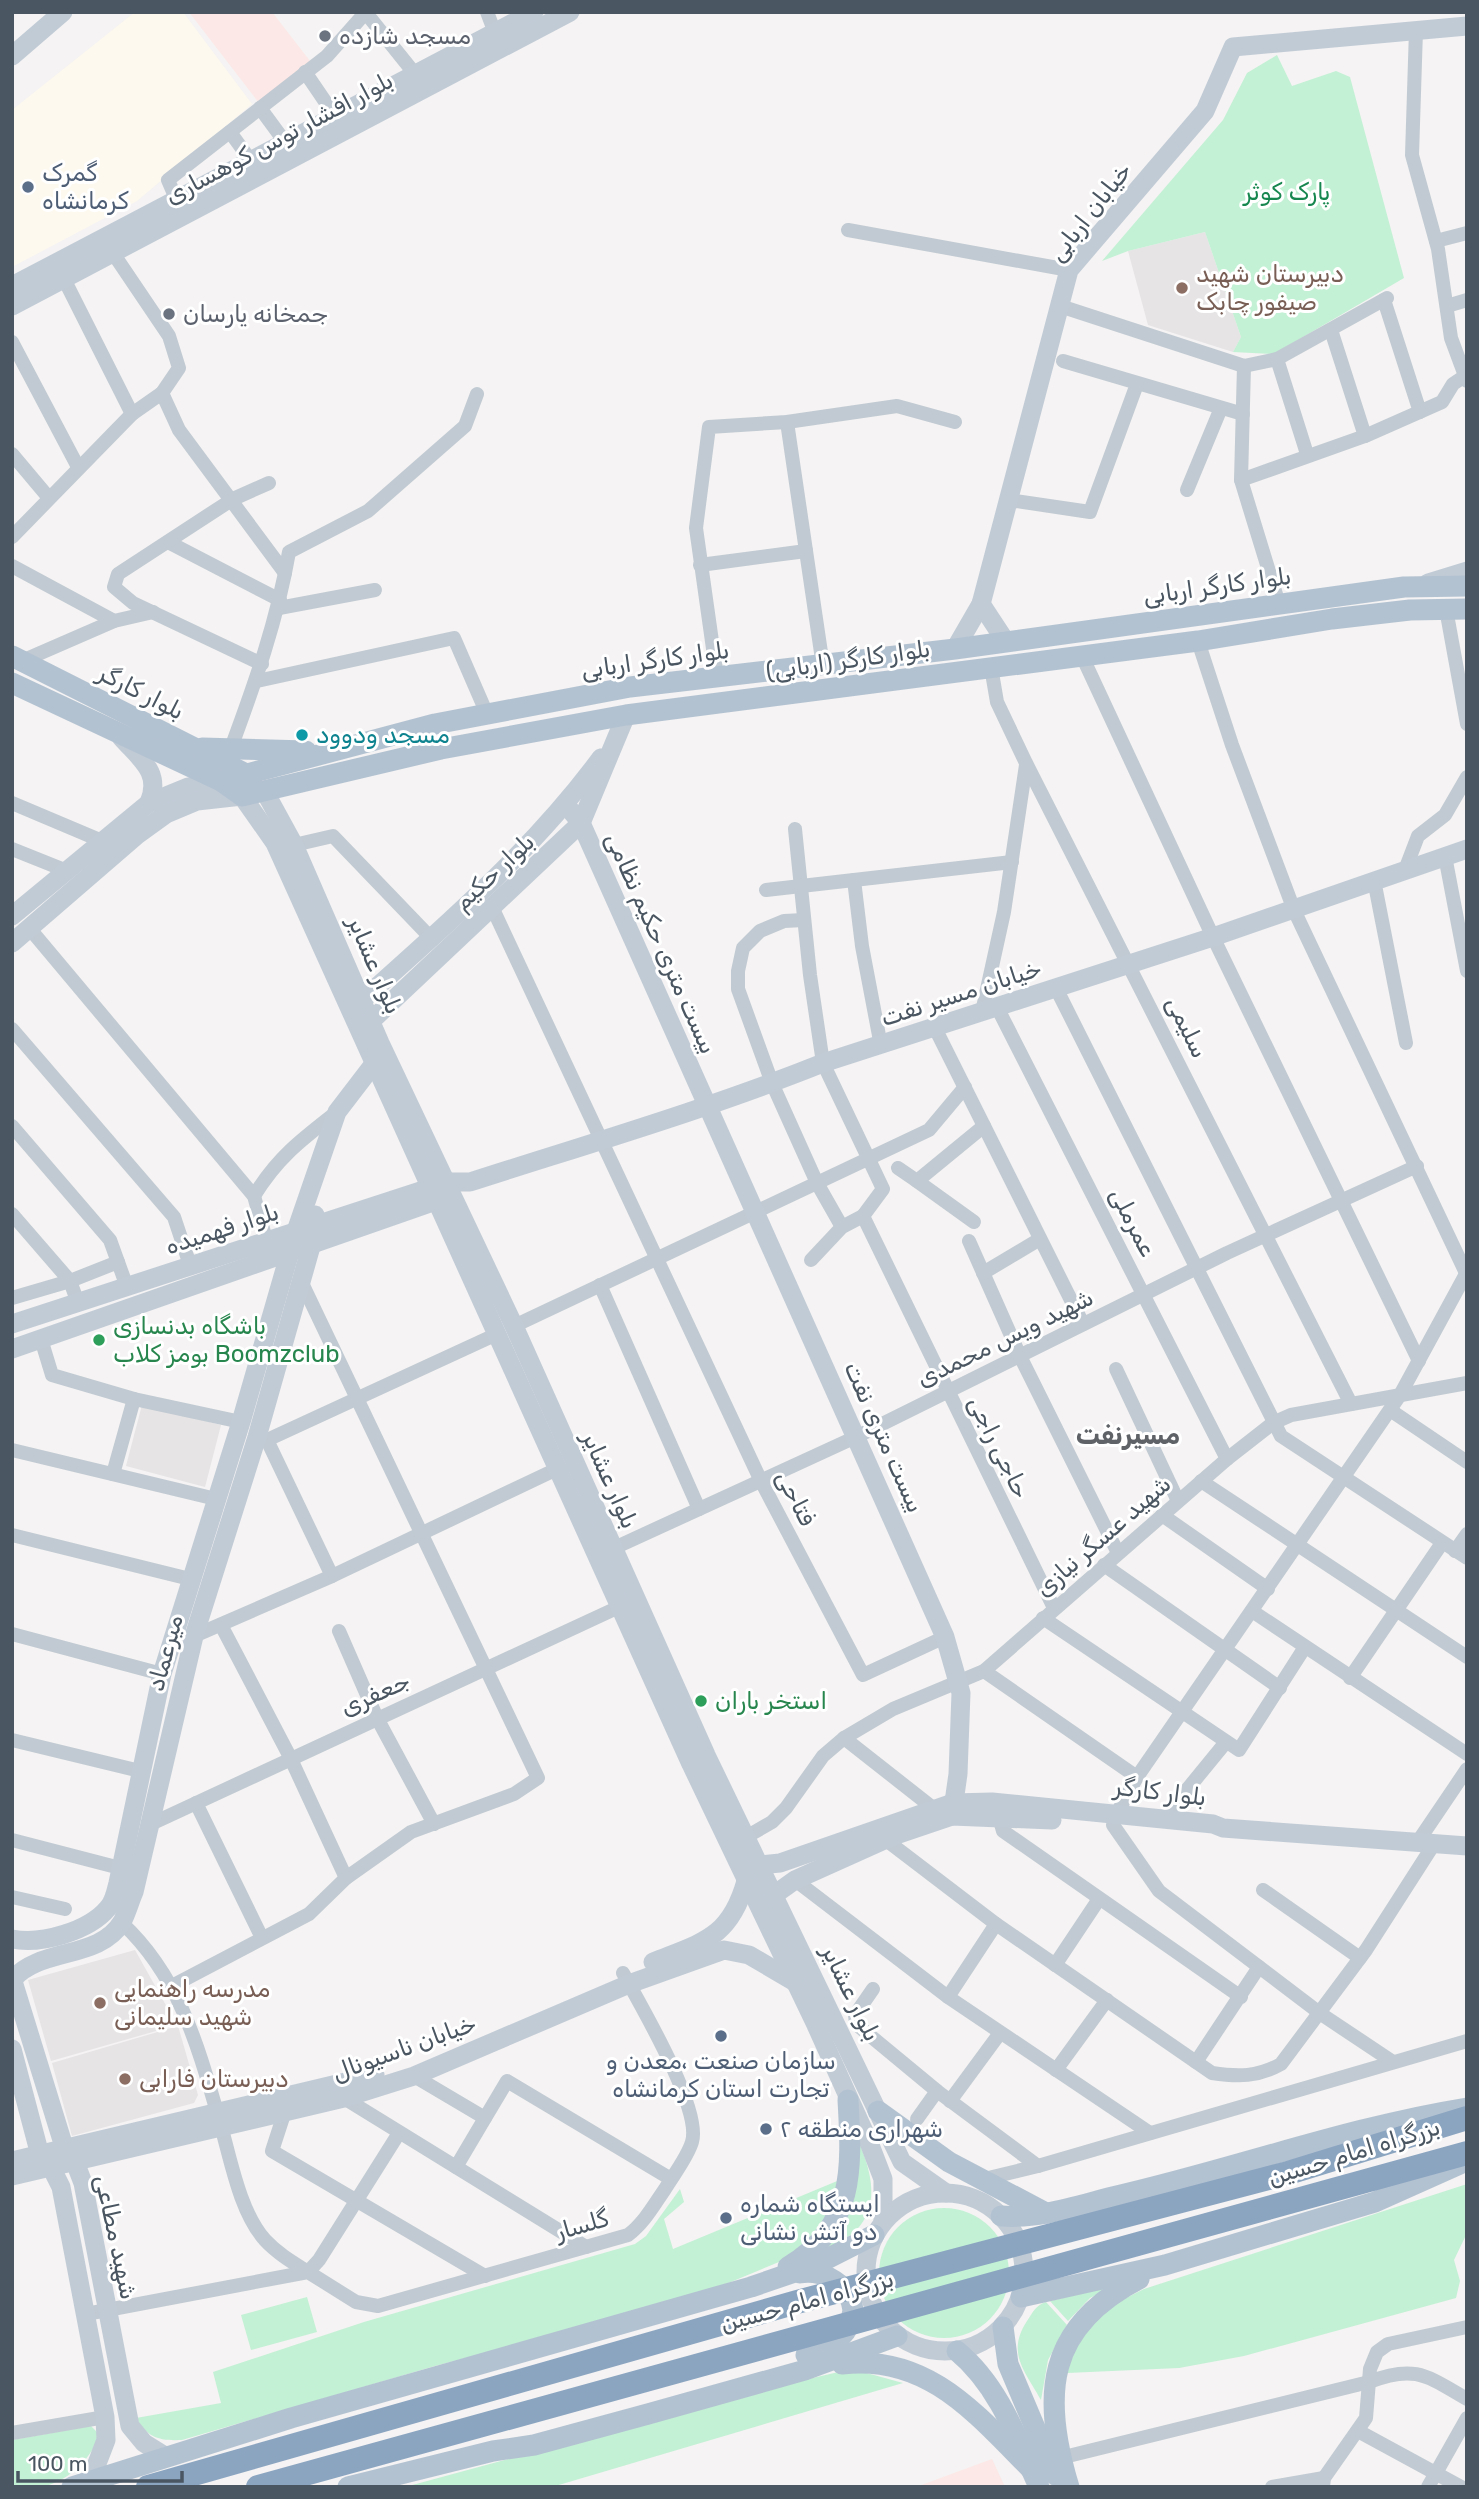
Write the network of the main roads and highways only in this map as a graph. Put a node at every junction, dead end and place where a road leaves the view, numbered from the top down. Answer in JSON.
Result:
{"nodes":[{"id":1,"x":1467,"y":586,"type":"edge"},
{"id":2,"x":1456,"y":609,"type":"edge"},
{"id":3,"x":17,"y":658,"type":"edge"},
{"id":4,"x":12,"y":683,"type":"edge"},
{"id":5,"x":78,"y":690,"type":"junction"},
{"id":6,"x":66,"y":710,"type":"junction"},
{"id":7,"x":435,"y":724,"type":"junction"},
{"id":8,"x":192,"y":747,"type":"junction"},
{"id":9,"x":441,"y":749,"type":"junction"},
{"id":10,"x":325,"y":751,"type":"junction"},
{"id":11,"x":248,"y":773,"type":"junction"},
{"id":12,"x":221,"y":781,"type":"junction"},
{"id":13,"x":265,"y":792,"type":"junction"},
{"id":14,"x":242,"y":796,"type":"joint"},
{"id":15,"x":848,"y":2100,"type":"road end"},
{"id":16,"x":1467,"y":2108,"type":"edge"},
{"id":17,"x":878,"y":2111,"type":"road end"},
{"id":18,"x":1467,"y":2118,"type":"edge"},
{"id":19,"x":1467,"y":2153,"type":"edge"},
{"id":20,"x":1467,"y":2160,"type":"edge"},
{"id":21,"x":1050,"y":2212,"type":"junction"},
{"id":22,"x":1001,"y":2216,"type":"road end"},
{"id":23,"x":878,"y":2229,"type":"road end"},
{"id":24,"x":1165,"y":2265,"type":"junction"},
{"id":25,"x":796,"y":2273,"type":"junction"},
{"id":26,"x":751,"y":2287,"type":"junction"},
{"id":27,"x":1068,"y":2287,"type":"junction"},
{"id":28,"x":1021,"y":2297,"type":"road end"},
{"id":29,"x":1003,"y":2327,"type":"road end"},
{"id":30,"x":897,"y":2336,"type":"road end"},
{"id":31,"x":957,"y":2351,"type":"road end"},
{"id":32,"x":805,"y":2370,"type":"junction"},
{"id":33,"x":493,"y":2451,"type":"junction"},
{"id":34,"x":1035,"y":2478,"type":"edge"},
{"id":35,"x":81,"y":2483,"type":"edge"},
{"id":36,"x":148,"y":2487,"type":"edge"},
{"id":37,"x":258,"y":2487,"type":"edge"},
{"id":38,"x":348,"y":2487,"type":"edge"},
{"id":39,"x":1060,"y":2487,"type":"edge"},
{"id":40,"x":1069,"y":2487,"type":"edge"}],
"edges":[{"from":1,"to":7,"type":"main road","name":"بلوار کارگر اربابی"},
{"from":2,"to":9,"type":"main road","name":"بلوار کارگر (اربابی)"},
{"from":3,"to":5,"type":"main road","name":"بلوار کارگر"},
{"from":4,"to":6,"type":"main road","name":"بلوار کارگر"},
{"from":5,"to":6,"type":"main road"},
{"from":5,"to":8,"type":"main road","name":"بلوار کارگر"},
{"from":6,"to":12,"type":"main road","name":"بلوار کارگر"},
{"from":7,"to":9,"type":"main road"},
{"from":7,"to":10,"type":"main road","name":"بلوار کارگر اربابی"},
{"from":8,"to":10,"type":"main road"},
{"from":8,"to":11,"type":"main road","name":"بلوار کارگر"},
{"from":9,"to":13,"type":"main road","name":"بلوار کارگر (اربابی)"},
{"from":10,"to":11,"type":"main road","name":"بلوار کارگر اربابی"},
{"from":11,"to":12,"type":"main road","name":"بلوار کارگر اربابی"},
{"from":11,"to":13,"type":"main road","name":"بلوار عشایر"},
{"from":12,"to":14,"type":"main road","name":"بلوار کارگر"},
{"from":13,"to":14,"type":"main road","name":"بلوار کارگر (اربابی)"},
{"from":15,"to":26,"type":"main road"},
{"from":16,"to":21,"type":"main road"},
{"from":17,"to":21,"type":"main road"},
{"from":18,"to":36,"type":"highway","name":"بزرگراه امام حسین"},
{"from":19,"to":37,"type":"highway","name":"بزرگراه امام حسین"},
{"from":20,"to":24,"type":"main road"},
{"from":21,"to":22,"type":"main road"},
{"from":21,"to":27,"type":"main road"},
{"from":23,"to":25,"type":"main road"},
{"from":24,"to":27,"type":"main road"},
{"from":24,"to":40,"type":"main road"},
{"from":25,"to":26,"type":"main road"},
{"from":25,"to":33,"type":"main road"},
{"from":26,"to":35,"type":"main road"},
{"from":27,"to":28,"type":"main road"},
{"from":29,"to":39,"type":"main road"},
{"from":30,"to":32,"type":"main road"},
{"from":31,"to":34,"type":"main road"},
{"from":32,"to":33,"type":"main road"},
{"from":32,"to":34,"type":"main road"},
{"from":33,"to":38,"type":"main road"}]}
